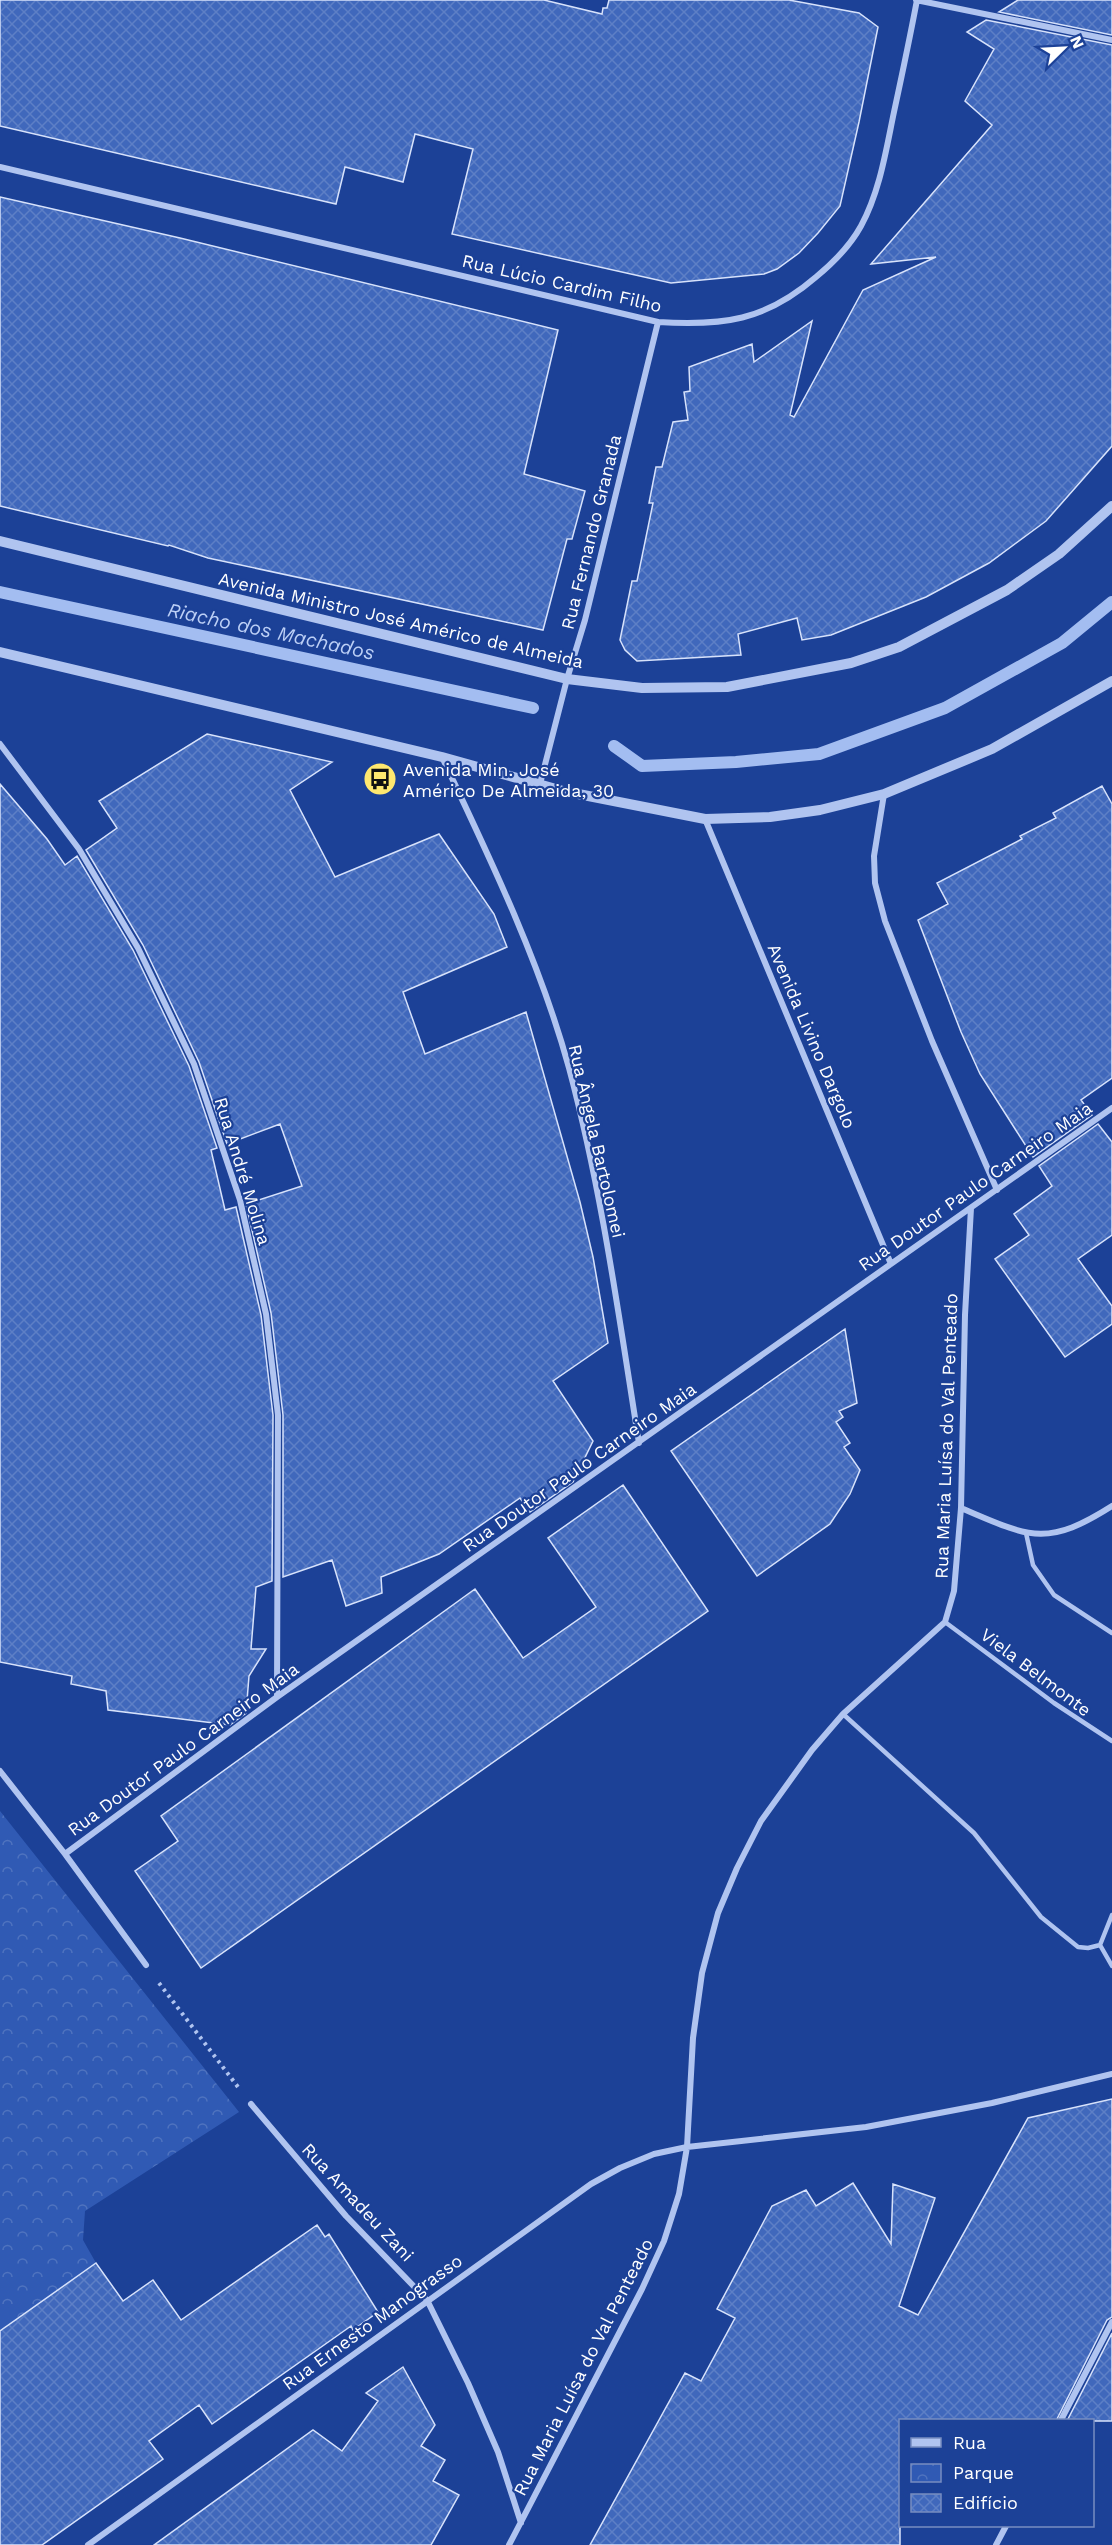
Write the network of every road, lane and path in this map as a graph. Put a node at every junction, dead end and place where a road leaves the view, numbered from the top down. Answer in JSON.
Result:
{"nodes":[{"id":1,"x":916,"y":0,"type":"edge"},
{"id":2,"x":1112,"y":40,"type":"edge"},
{"id":3,"x":0,"y":167,"type":"edge"},
{"id":4,"x":658,"y":322,"type":"junction"},
{"id":5,"x":1112,"y":506,"type":"edge"},
{"id":6,"x":0,"y":541,"type":"edge"},
{"id":7,"x":0,"y":652,"type":"edge"},
{"id":8,"x":567,"y":678,"type":"junction"},
{"id":9,"x":1112,"y":681,"type":"edge"},
{"id":10,"x":0,"y":744,"type":"edge"},
{"id":11,"x":442,"y":757,"type":"junction"},
{"id":12,"x":540,"y":784,"type":"junction"},
{"id":13,"x":884,"y":794,"type":"junction"},
{"id":14,"x":705,"y":819,"type":"junction"},
{"id":15,"x":1112,"y":1108,"type":"edge"},
{"id":16,"x":997,"y":1190,"type":"junction"},
{"id":17,"x":971,"y":1208,"type":"junction"},
{"id":18,"x":891,"y":1264,"type":"junction"},
{"id":19,"x":639,"y":1443,"type":"junction"},
{"id":20,"x":1112,"y":1506,"type":"edge"},
{"id":21,"x":961,"y":1508,"type":"junction"},
{"id":22,"x":1026,"y":1533,"type":"junction"},
{"id":23,"x":945,"y":1622,"type":"junction"},
{"id":24,"x":1112,"y":1633,"type":"edge"},
{"id":25,"x":276,"y":1697,"type":"junction"},
{"id":26,"x":843,"y":1714,"type":"junction"},
{"id":27,"x":1112,"y":1741,"type":"edge"},
{"id":28,"x":0,"y":1771,"type":"edge"},
{"id":29,"x":66,"y":1854,"type":"junction"},
{"id":30,"x":1112,"y":1915,"type":"edge"},
{"id":31,"x":1100,"y":1945,"type":"junction"},
{"id":32,"x":146,"y":1965,"type":"joint"},
{"id":33,"x":1112,"y":1966,"type":"edge"},
{"id":34,"x":1112,"y":2074,"type":"edge"},
{"id":35,"x":251,"y":2104,"type":"joint"},
{"id":36,"x":687,"y":2147,"type":"junction"},
{"id":37,"x":427,"y":2300,"type":"junction"},
{"id":38,"x":1112,"y":2322,"type":"edge"},
{"id":39,"x":1062,"y":2419,"type":"edge"},
{"id":40,"x":521,"y":2523,"type":"junction"},
{"id":41,"x":1005,"y":2527,"type":"edge"},
{"id":42,"x":88,"y":2545,"type":"edge"},
{"id":43,"x":509,"y":2545,"type":"edge"},
{"id":44,"x":996,"y":2545,"type":"edge"}],
"edges":[{"from":1,"to":2,"type":"street"},
{"from":1,"to":4,"type":"street","name":"Rua Lúcio Cardim Filho"},
{"from":3,"to":4,"type":"street","name":"Rua Lúcio Cardim Filho"},
{"from":4,"to":8,"type":"street","name":"Rua Fernando Granada"},
{"from":5,"to":8,"type":"street","name":"Avenida Ministro José Américo de Almeida"},
{"from":6,"to":8,"type":"street","name":"Avenida Ministro José Américo de Almeida"},
{"from":7,"to":11,"type":"street"},
{"from":8,"to":12,"type":"street","name":"Rua Fernando Granada"},
{"from":9,"to":13,"type":"street"},
{"from":10,"to":25,"type":"street","name":"Rua André Molina"},
{"from":11,"to":12,"type":"street"},
{"from":11,"to":19,"type":"street","name":"Rua Ângela Bartolomei"},
{"from":12,"to":14,"type":"street"},
{"from":13,"to":14,"type":"street"},
{"from":13,"to":16,"type":"street"},
{"from":14,"to":18,"type":"street","name":"Avenida Livino Dargolo"},
{"from":15,"to":16,"type":"street","name":"Rua Doutor Paulo Carneiro Maia"},
{"from":16,"to":17,"type":"street","name":"Rua Doutor Paulo Carneiro Maia"},
{"from":17,"to":18,"type":"street","name":"Rua Doutor Paulo Carneiro Maia"},
{"from":17,"to":21,"type":"street","name":"Rua Maria Luísa do Val Penteado"},
{"from":18,"to":19,"type":"street","name":"Rua Doutor Paulo Carneiro Maia"},
{"from":19,"to":25,"type":"street","name":"Rua Doutor Paulo Carneiro Maia"},
{"from":20,"to":22,"type":"street"},
{"from":21,"to":22,"type":"street"},
{"from":21,"to":23,"type":"street","name":"Rua Maria Luísa do Val Penteado"},
{"from":22,"to":24,"type":"lane"},
{"from":23,"to":26,"type":"street","name":"Rua Maria Luísa do Val Penteado"},
{"from":23,"to":27,"type":"lane","name":"Viela Belmonte"},
{"from":25,"to":29,"type":"street","name":"Rua Doutor Paulo Carneiro Maia"},
{"from":26,"to":31,"type":"lane"},
{"from":26,"to":36,"type":"street","name":"Rua Maria Luísa do Val Penteado"},
{"from":28,"to":29,"type":"street"},
{"from":29,"to":32,"type":"street"},
{"from":30,"to":31,"type":"lane"},
{"from":31,"to":33,"type":"lane"},
{"from":32,"to":35,"type":"path"},
{"from":34,"to":36,"type":"street","name":"Rua Ernesto Manograsso"},
{"from":35,"to":37,"type":"street","name":"Rua Amadeu Zani"},
{"from":36,"to":37,"type":"street","name":"Rua Ernesto Manograsso"},
{"from":36,"to":40,"type":"street","name":"Rua Maria Luísa do Val Penteado"},
{"from":37,"to":40,"type":"street","name":"Rua Amadeu Zani"},
{"from":37,"to":42,"type":"street","name":"Rua Ernesto Manograsso"},
{"from":38,"to":39,"type":"street"},
{"from":40,"to":43,"type":"street","name":"Rua Maria Luísa do Val Penteado"},
{"from":41,"to":44,"type":"street"}]}
